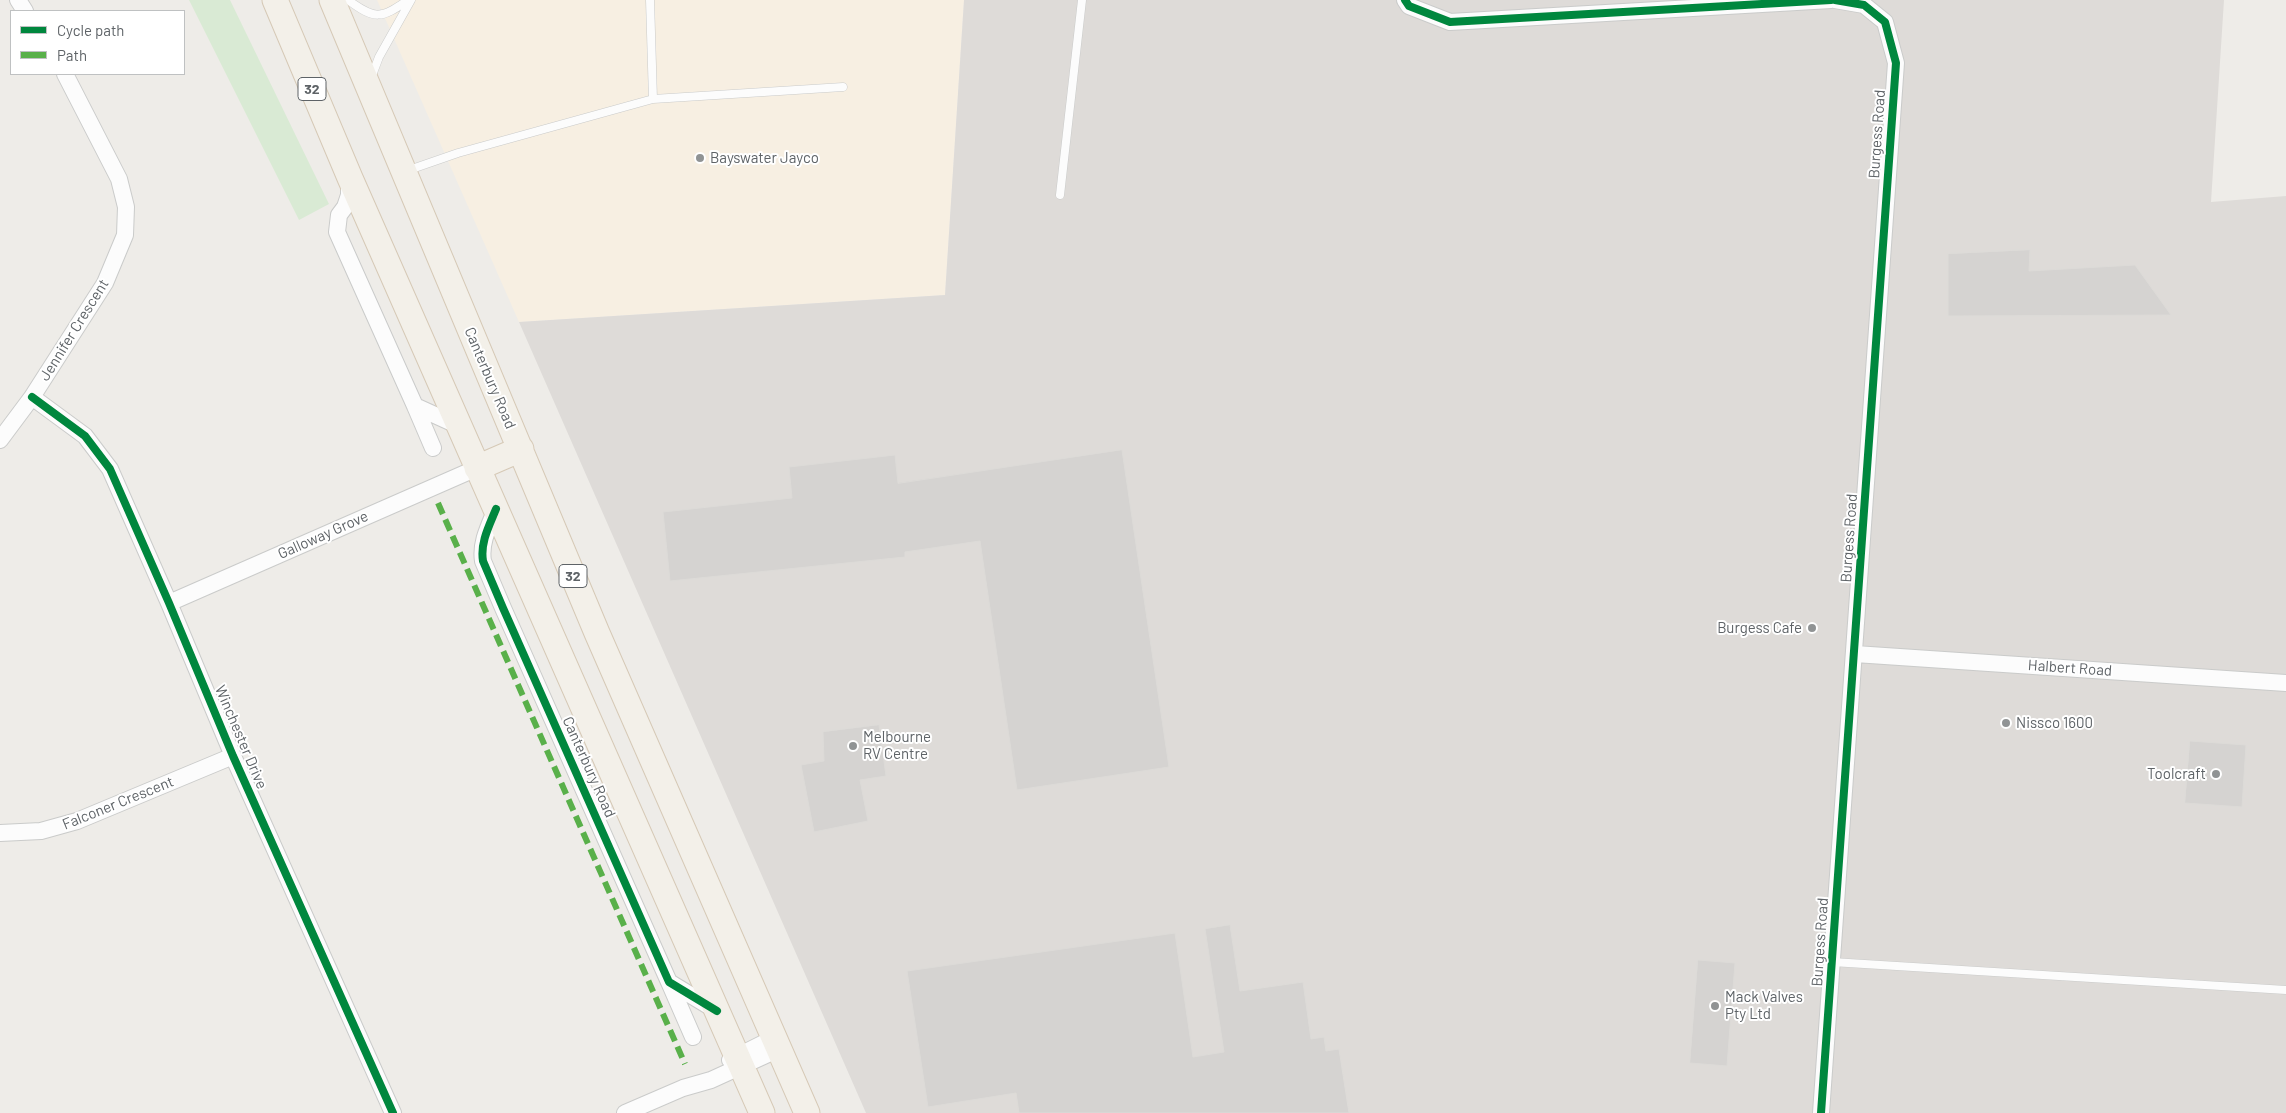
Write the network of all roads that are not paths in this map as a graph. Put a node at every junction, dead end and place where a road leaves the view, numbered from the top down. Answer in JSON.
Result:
{"nodes":[{"id":1,"x":276,"y":0,"type":"edge"},
{"id":2,"x":332,"y":0,"type":"edge"},
{"id":3,"x":348,"y":0,"type":"edge"},
{"id":4,"x":410,"y":0,"type":"edge"},
{"id":5,"x":650,"y":0,"type":"edge"},
{"id":6,"x":1082,"y":0,"type":"edge"},
{"id":7,"x":1405,"y":0,"type":"edge"},
{"id":8,"x":1831,"y":0,"type":"edge"},
{"id":9,"x":1835,"y":0,"type":"edge"},
{"id":10,"x":66,"y":75,"type":"edge"},
{"id":11,"x":843,"y":86,"type":"dead end"},
{"id":12,"x":370,"y":89,"type":"junction"},
{"id":13,"x":653,"y":99,"type":"junction"},
{"id":14,"x":404,"y":172,"type":"junction"},
{"id":15,"x":350,"y":178,"type":"junction"},
{"id":16,"x":1060,"y":195,"type":"dead end"},
{"id":17,"x":32,"y":397,"type":"junction"},
{"id":18,"x":415,"y":406,"type":"junction"},
{"id":19,"x":459,"y":426,"type":"junction"},
{"id":20,"x":0,"y":440,"type":"edge"},
{"id":21,"x":433,"y":448,"type":"dead end"},
{"id":22,"x":520,"y":449,"type":"junction"},
{"id":23,"x":477,"y":468,"type":"junction"},
{"id":24,"x":496,"y":510,"type":"junction"},
{"id":25,"x":169,"y":603,"type":"junction"},
{"id":26,"x":1855,"y":654,"type":"junction"},
{"id":27,"x":2286,"y":683,"type":"edge"},
{"id":28,"x":233,"y":756,"type":"junction"},
{"id":29,"x":0,"y":833,"type":"edge"},
{"id":30,"x":1832,"y":962,"type":"junction"},
{"id":31,"x":669,"y":982,"type":"junction"},
{"id":32,"x":2286,"y":990,"type":"edge"},
{"id":33,"x":717,"y":1011,"type":"junction"},
{"id":34,"x":694,"y":1037,"type":"dead end"},
{"id":35,"x":776,"y":1044,"type":"junction"},
{"id":36,"x":740,"y":1061,"type":"junction"},
{"id":37,"x":758,"y":1109,"type":"edge"},
{"id":38,"x":393,"y":1113,"type":"edge"},
{"id":39,"x":625,"y":1113,"type":"edge"},
{"id":40,"x":807,"y":1113,"type":"edge"},
{"id":41,"x":1821,"y":1113,"type":"edge"}],
"edges":[{"from":1,"to":15,"type":"main road","name":"Canterbury Road","number":"32"},
{"from":2,"to":12,"type":"main road","name":"Canterbury Road","number":"32"},
{"from":3,"to":4,"type":"lane"},
{"from":4,"to":12,"type":"lane"},
{"from":5,"to":13,"type":"lane"},
{"from":6,"to":16,"type":"lane"},
{"from":7,"to":8,"type":"street"},
{"from":9,"to":26,"type":"street","name":"Burgess Road"},
{"from":10,"to":17,"type":"street","name":"Jennifer Crescent"},
{"from":11,"to":13,"type":"lane"},
{"from":12,"to":14,"type":"main road","name":"Canterbury Road","number":"32"},
{"from":13,"to":14,"type":"lane"},
{"from":14,"to":22,"type":"main road","name":"Canterbury Road","number":"32"},
{"from":15,"to":18,"type":"street"},
{"from":15,"to":19,"type":"main road","name":"Canterbury Road","number":"32"},
{"from":17,"to":20,"type":"street","name":"Jennifer Crescent"},
{"from":17,"to":25,"type":"street","name":"Winchester Drive"},
{"from":18,"to":19,"type":"street"},
{"from":18,"to":21,"type":"street"},
{"from":19,"to":23,"type":"main road","name":"Canterbury Road","number":"32"},
{"from":22,"to":23,"type":"main road"},
{"from":22,"to":35,"type":"main road","name":"Canterbury Road","number":"32"},
{"from":23,"to":24,"type":"main road","name":"Canterbury Road","number":"32"},
{"from":23,"to":25,"type":"street","name":"Galloway Grove"},
{"from":24,"to":31,"type":"street","name":"Canterbury Road"},
{"from":24,"to":33,"type":"main road","name":"Canterbury Road","number":"32"},
{"from":25,"to":28,"type":"street","name":"Winchester Drive"},
{"from":26,"to":27,"type":"street","name":"Halbert Road"},
{"from":26,"to":30,"type":"street","name":"Burgess Road"},
{"from":28,"to":29,"type":"street","name":"Falconer Crescent"},
{"from":28,"to":38,"type":"street","name":"Winchester Drive"},
{"from":30,"to":32,"type":"lane"},
{"from":30,"to":41,"type":"street","name":"Burgess Road"},
{"from":31,"to":33,"type":"street"},
{"from":31,"to":34,"type":"street","name":"Canterbury Road"},
{"from":33,"to":36,"type":"main road","name":"Canterbury Road","number":"32"},
{"from":35,"to":36,"type":"street"},
{"from":35,"to":40,"type":"main road","name":"Canterbury Road","number":"32"},
{"from":36,"to":37,"type":"main road","name":"Canterbury Road","number":"32"},
{"from":36,"to":39,"type":"street"}]}
